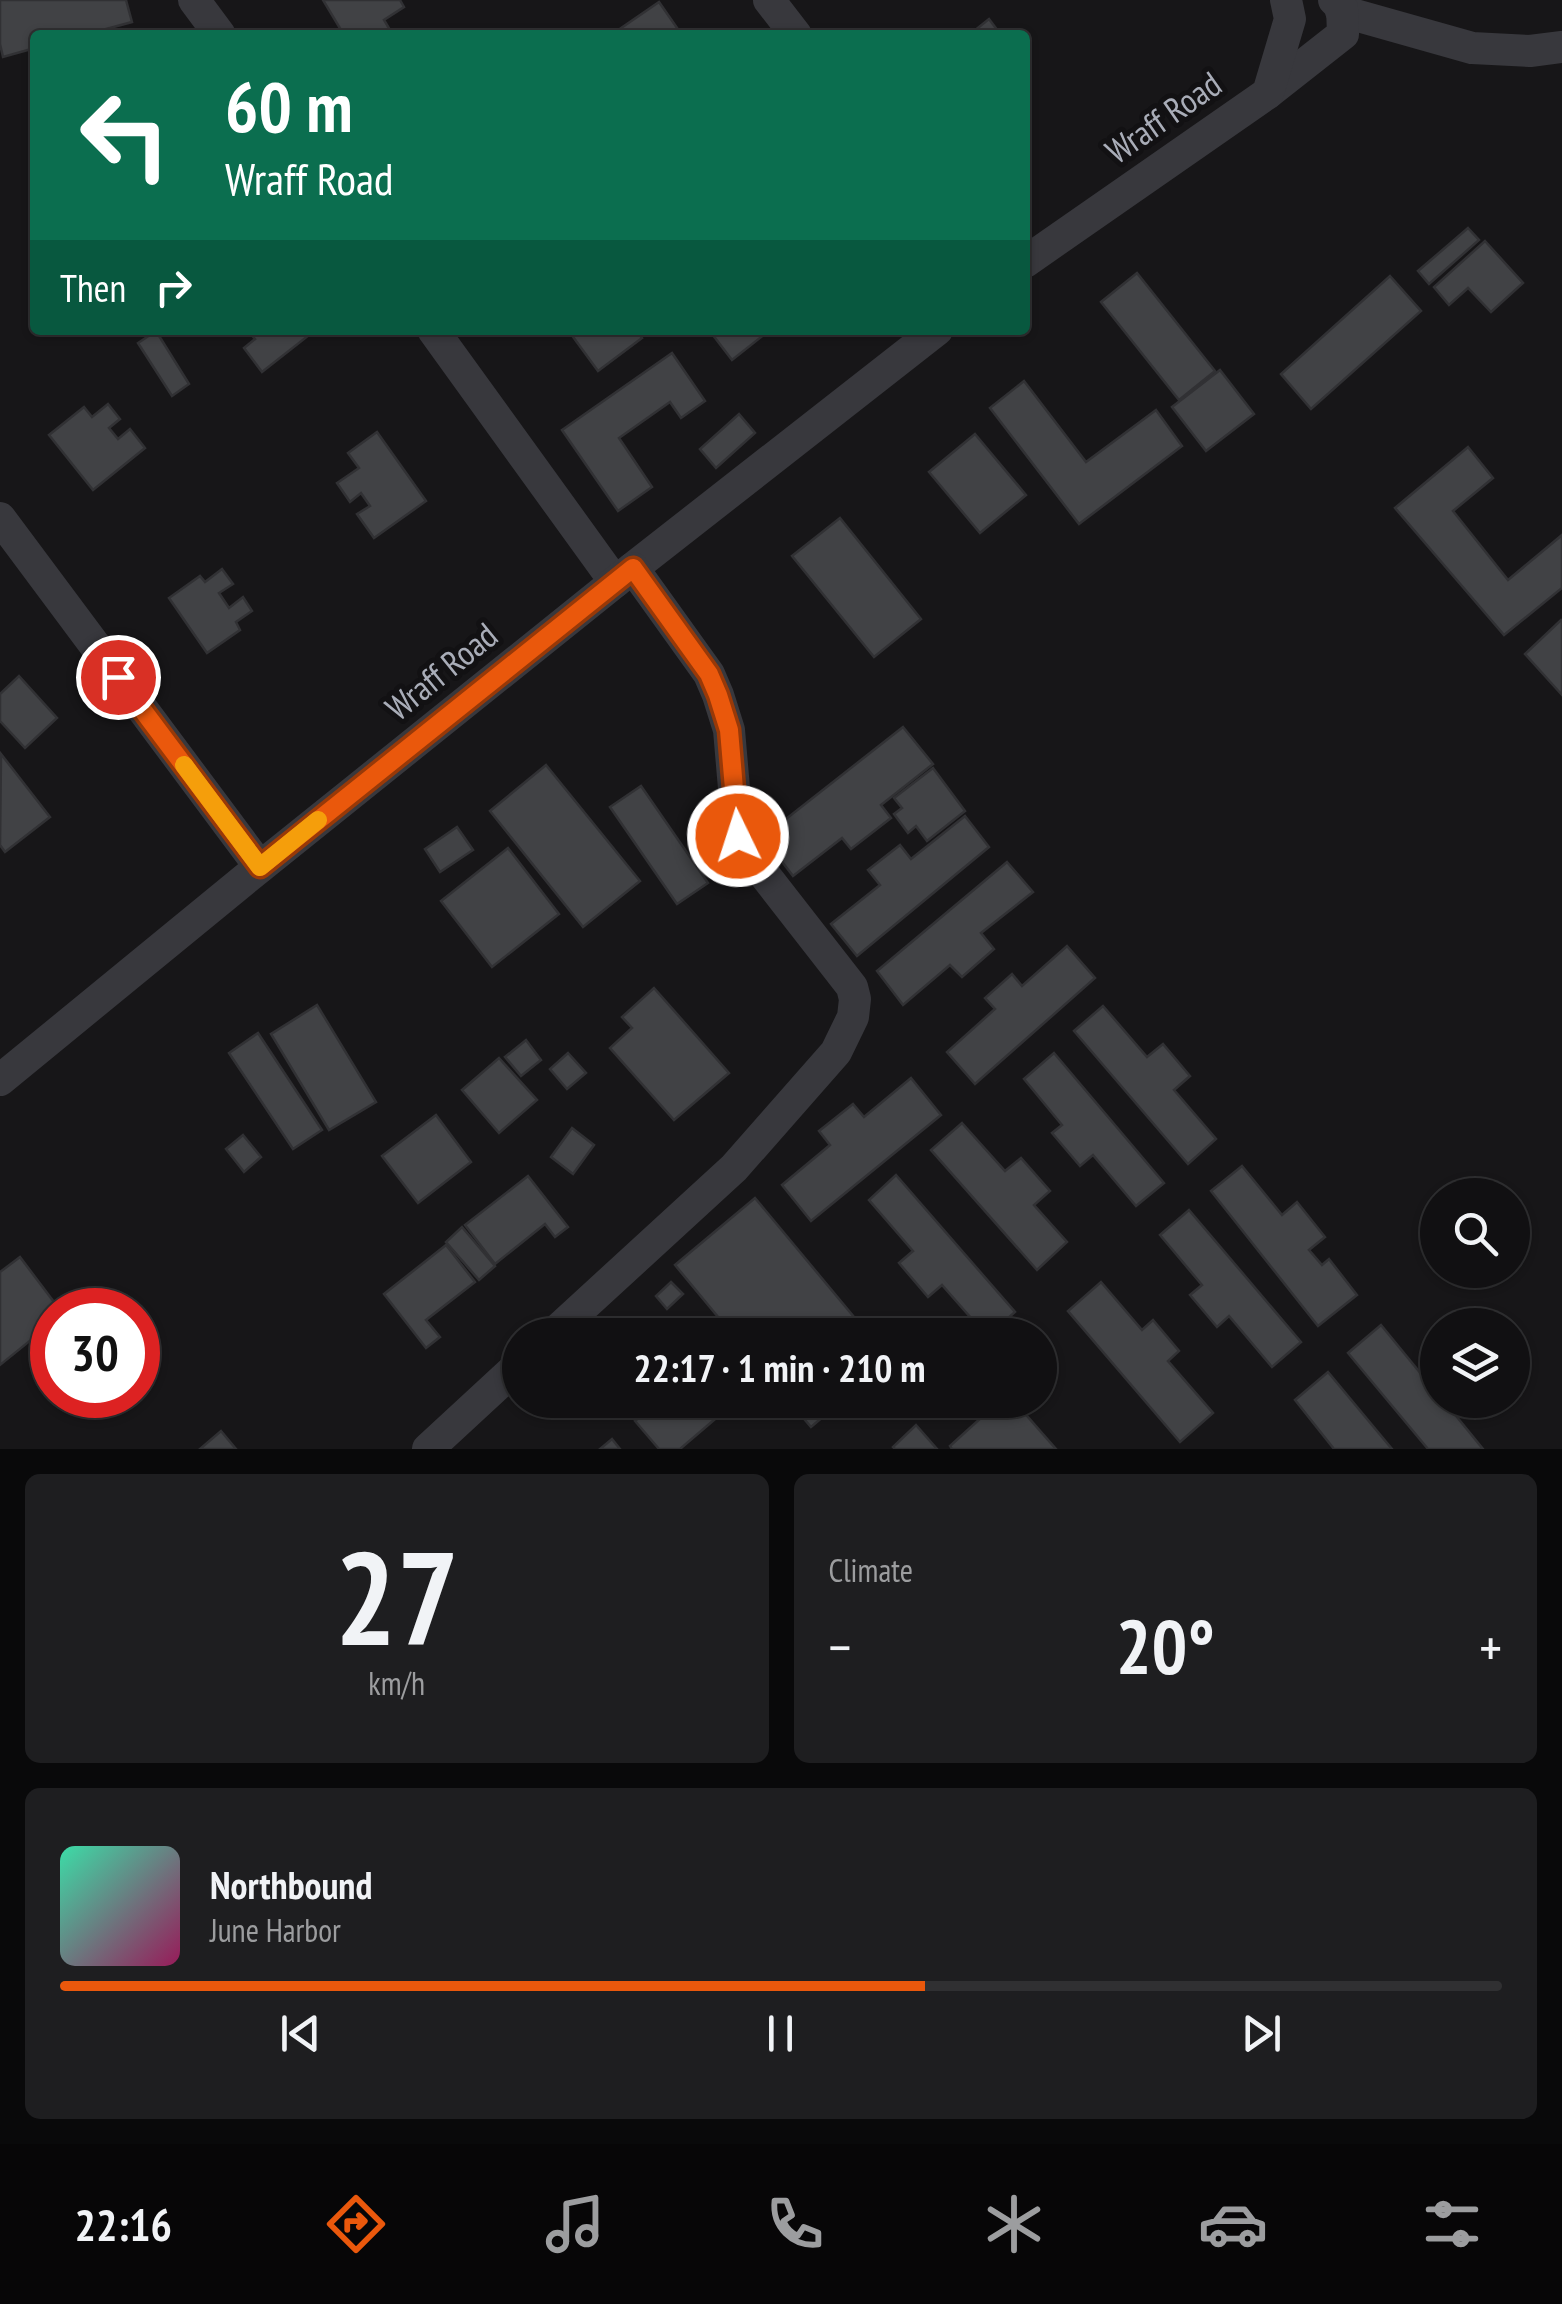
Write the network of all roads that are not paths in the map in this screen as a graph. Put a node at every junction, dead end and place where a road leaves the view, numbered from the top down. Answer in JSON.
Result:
{"nodes":[{"id":1,"x":194,"y":0,"type":"edge"},
{"id":2,"x":769,"y":0,"type":"edge"},
{"id":3,"x":1286,"y":0,"type":"edge"},
{"id":4,"x":1338,"y":5,"type":"edge"},
{"id":5,"x":216,"y":30,"type":"edge"},
{"id":6,"x":792,"y":30,"type":"edge"},
{"id":7,"x":1562,"y":48,"type":"edge"},
{"id":8,"x":1268,"y":94,"type":"junction"},
{"id":9,"x":1030,"y":259,"type":"edge"},
{"id":10,"x":437,"y":335,"type":"edge"},
{"id":11,"x":930,"y":335,"type":"edge"},
{"id":12,"x":0,"y":518,"type":"edge"},
{"id":13,"x":624,"y":575,"type":"junction"},
{"id":14,"x":260,"y":867,"type":"junction"},
{"id":15,"x":0,"y":1080,"type":"edge"},
{"id":16,"x":571,"y":1318,"type":"edge"},
{"id":17,"x":502,"y":1381,"type":"edge"},
{"id":18,"x":428,"y":1449,"type":"edge"}],
"edges":[{"from":1,"to":5,"type":"street"},
{"from":2,"to":6,"type":"street"},
{"from":3,"to":8,"type":"street","name":"Wraff Road"},
{"from":4,"to":7,"type":"street"},
{"from":4,"to":8,"type":"street"},
{"from":8,"to":9,"type":"street","name":"Wraff Road"},
{"from":10,"to":13,"type":"street"},
{"from":11,"to":13,"type":"street","name":"Wraff Road"},
{"from":12,"to":14,"type":"street"},
{"from":13,"to":14,"type":"street","name":"Wraff Road"},
{"from":13,"to":16,"type":"street"},
{"from":14,"to":15,"type":"street","name":"Wraff Road"},
{"from":17,"to":18,"type":"street"}]}
